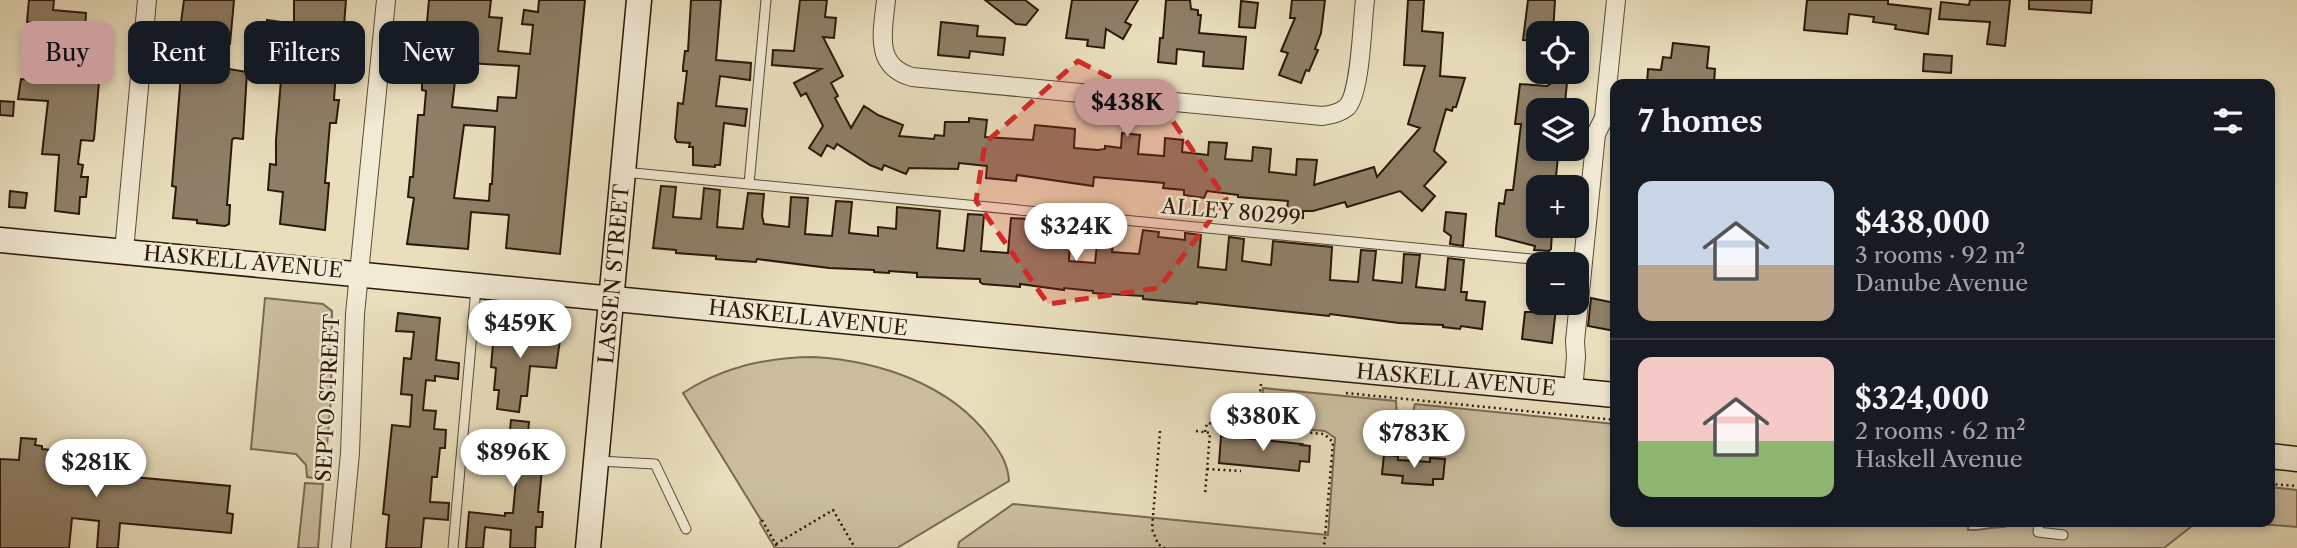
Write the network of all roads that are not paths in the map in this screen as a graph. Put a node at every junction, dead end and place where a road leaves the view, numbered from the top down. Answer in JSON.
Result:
{"nodes":[{"id":1,"x":147,"y":0,"type":"edge"},
{"id":2,"x":386,"y":0,"type":"edge"},
{"id":3,"x":639,"y":0,"type":"edge"},
{"id":4,"x":766,"y":0,"type":"edge"},
{"id":5,"x":886,"y":0,"type":"edge"},
{"id":6,"x":1365,"y":0,"type":"edge"},
{"id":7,"x":1616,"y":0,"type":"edge"},
{"id":8,"x":623,"y":172,"type":"junction"},
{"id":9,"x":750,"y":184,"type":"junction"},
{"id":10,"x":0,"y":240,"type":"edge"},
{"id":11,"x":124,"y":251,"type":"junction"},
{"id":12,"x":1584,"y":252,"type":"edge"},
{"id":13,"x":1526,"y":259,"type":"edge"},
{"id":14,"x":360,"y":273,"type":"junction"},
{"id":15,"x":477,"y":284,"type":"junction"},
{"id":16,"x":611,"y":299,"type":"junction"},
{"id":17,"x":1578,"y":315,"type":"edge"},
{"id":18,"x":1573,"y":391,"type":"junction"},
{"id":19,"x":1610,"y":395,"type":"edge"},
{"id":20,"x":2275,"y":457,"type":"edge"},
{"id":21,"x":2297,"y":459,"type":"edge"},
{"id":22,"x":596,"y":460,"type":"junction"},
{"id":23,"x":2038,"y":527,"type":"edge"},
{"id":24,"x":686,"y":528,"type":"dead end"},
{"id":25,"x":2063,"y":535,"type":"dead end"},
{"id":26,"x":341,"y":548,"type":"edge"},
{"id":27,"x":453,"y":548,"type":"edge"},
{"id":28,"x":588,"y":548,"type":"edge"}],
"edges":[{"from":1,"to":11,"type":"street"},
{"from":2,"to":14,"type":"street","name":"SEPTO STREET"},
{"from":3,"to":8,"type":"main road","name":"LASSEN STREET"},
{"from":4,"to":9,"type":"lane"},
{"from":5,"to":6,"type":"street"},
{"from":7,"to":12,"type":"street"},
{"from":8,"to":9,"type":"lane","name":"ALLEY 80299"},
{"from":8,"to":16,"type":"main road","name":"LASSEN STREET"},
{"from":9,"to":13,"type":"lane","name":"ALLEY 80299"},
{"from":10,"to":11,"type":"main road","name":"HASKELL AVENUE"},
{"from":11,"to":14,"type":"main road","name":"HASKELL AVENUE"},
{"from":14,"to":15,"type":"main road","name":"HASKELL AVENUE"},
{"from":14,"to":26,"type":"street","name":"SEPTO STREET"},
{"from":15,"to":16,"type":"main road","name":"HASKELL AVENUE"},
{"from":15,"to":27,"type":"lane"},
{"from":16,"to":18,"type":"main road","name":"HASKELL AVENUE"},
{"from":16,"to":22,"type":"main road","name":"LASSEN STREET"},
{"from":17,"to":18,"type":"street"},
{"from":18,"to":19,"type":"main road","name":"HASKELL AVENUE"},
{"from":20,"to":21,"type":"main road"},
{"from":22,"to":24,"type":"lane"},
{"from":22,"to":28,"type":"main road","name":"LASSEN STREET"},
{"from":23,"to":25,"type":"lane"}]}
